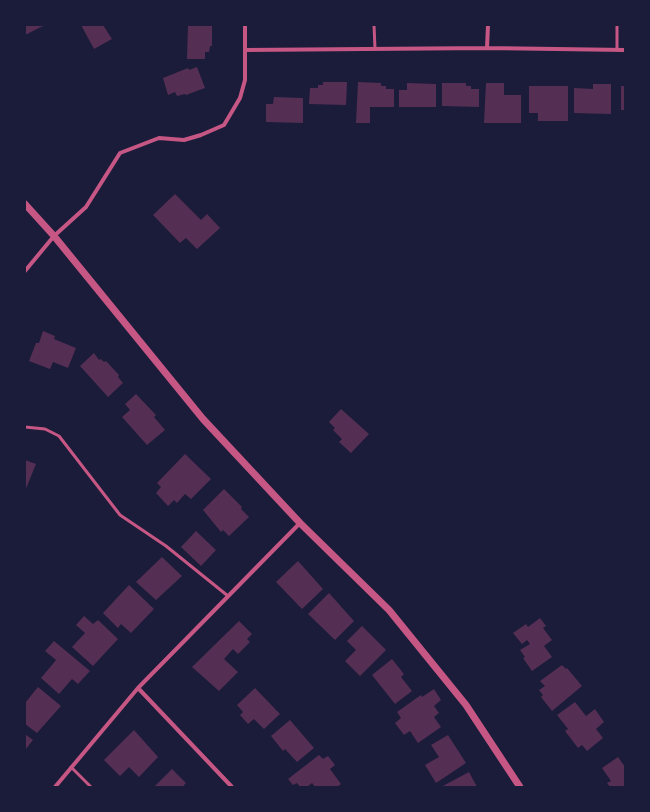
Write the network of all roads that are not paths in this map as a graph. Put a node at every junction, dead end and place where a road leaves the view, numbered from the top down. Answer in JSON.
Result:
{"nodes":[{"id":1,"x":245,"y":25,"type":"edge"},
{"id":2,"x":374,"y":25,"type":"edge"},
{"id":3,"x":488,"y":25,"type":"edge"},
{"id":4,"x":617,"y":25,"type":"edge"},
{"id":5,"x":487,"y":48,"type":"junction"},
{"id":6,"x":375,"y":49,"type":"junction"},
{"id":7,"x":245,"y":50,"type":"junction"},
{"id":8,"x":616,"y":50,"type":"junction"},
{"id":9,"x":625,"y":50,"type":"edge"},
{"id":10,"x":25,"y":204,"type":"edge"},
{"id":11,"x":54,"y":236,"type":"junction"},
{"id":12,"x":25,"y":271,"type":"edge"},
{"id":13,"x":25,"y":428,"type":"edge"},
{"id":14,"x":300,"y":523,"type":"junction"},
{"id":15,"x":228,"y":596,"type":"junction"},
{"id":16,"x":138,"y":688,"type":"junction"},
{"id":17,"x":72,"y":767,"type":"junction"},
{"id":18,"x":55,"y":787,"type":"edge"},
{"id":19,"x":91,"y":787,"type":"edge"},
{"id":20,"x":232,"y":787,"type":"edge"},
{"id":21,"x":520,"y":787,"type":"edge"}],
"edges":[{"from":1,"to":7,"type":"street"},
{"from":2,"to":6,"type":"lane"},
{"from":3,"to":5,"type":"street"},
{"from":4,"to":8,"type":"lane"},
{"from":5,"to":6,"type":"street"},
{"from":5,"to":8,"type":"street"},
{"from":6,"to":7,"type":"street"},
{"from":7,"to":11,"type":"street"},
{"from":8,"to":9,"type":"street"},
{"from":10,"to":11,"type":"street"},
{"from":11,"to":12,"type":"street"},
{"from":11,"to":14,"type":"street"},
{"from":13,"to":15,"type":"lane"},
{"from":14,"to":15,"type":"street"},
{"from":14,"to":21,"type":"street"},
{"from":15,"to":16,"type":"street"},
{"from":16,"to":17,"type":"street"},
{"from":16,"to":20,"type":"street"},
{"from":17,"to":18,"type":"street"},
{"from":17,"to":19,"type":"lane"}]}
